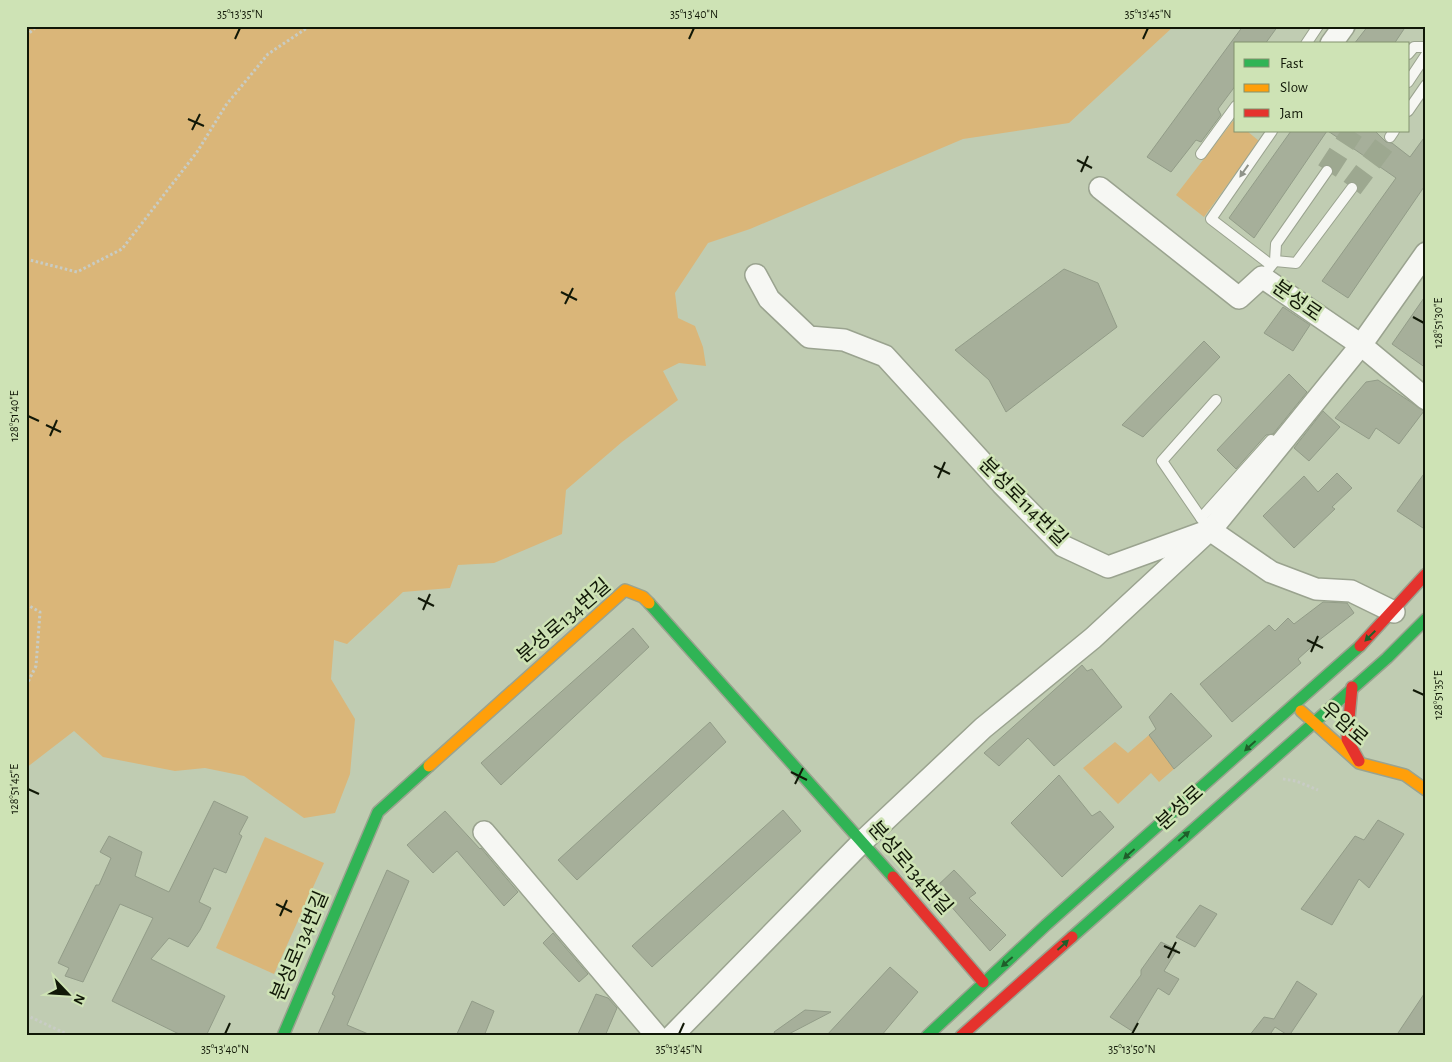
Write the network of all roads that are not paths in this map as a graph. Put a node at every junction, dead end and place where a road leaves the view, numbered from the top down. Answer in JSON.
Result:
{"nodes":[{"id":1,"x":1318,"y":26,"type":"edge"},
{"id":2,"x":1344,"y":26,"type":"edge"},
{"id":3,"x":1307,"y":42,"type":"edge"},
{"id":4,"x":1333,"y":42,"type":"edge"},
{"id":5,"x":1426,"y":47,"type":"edge"},
{"id":6,"x":1410,"y":52,"type":"edge"},
{"id":7,"x":1426,"y":55,"type":"edge"},
{"id":8,"x":1410,"y":79,"type":"edge"},
{"id":9,"x":1426,"y":85,"type":"edge"},
{"id":10,"x":1410,"y":107,"type":"edge"},
{"id":11,"x":1234,"y":109,"type":"edge"},
{"id":12,"x":1271,"y":132,"type":"edge"},
{"id":13,"x":1201,"y":154,"type":"dead end"},
{"id":14,"x":1327,"y":170,"type":"tunnel mouth"},
{"id":15,"x":1100,"y":188,"type":"dead end"},
{"id":16,"x":1352,"y":188,"type":"tunnel mouth"},
{"id":17,"x":1426,"y":254,"type":"edge"},
{"id":18,"x":1269,"y":268,"type":"junction"},
{"id":19,"x":756,"y":275,"type":"dead end"},
{"id":20,"x":1361,"y":346,"type":"junction"},
{"id":21,"x":1426,"y":399,"type":"edge"},
{"id":22,"x":1216,"y":400,"type":"dead end"},
{"id":23,"x":1271,"y":440,"type":"dead end"},
{"id":24,"x":1206,"y":524,"type":"junction"},
{"id":25,"x":1426,"y":574,"type":"edge"},
{"id":26,"x":1394,"y":612,"type":"junction"},
{"id":27,"x":1426,"y":619,"type":"edge"},
{"id":28,"x":1352,"y":687,"type":"junction"},
{"id":29,"x":1296,"y":705,"type":"junction"},
{"id":30,"x":1312,"y":723,"type":"junction"},
{"id":31,"x":1359,"y":763,"type":"junction"},
{"id":32,"x":1426,"y":790,"type":"edge"},
{"id":33,"x":484,"y":832,"type":"dead end"},
{"id":34,"x":863,"y":841,"type":"junction"},
{"id":35,"x":983,"y":982,"type":"junction"},
{"id":36,"x":283,"y":1036,"type":"edge"},
{"id":37,"x":657,"y":1036,"type":"edge"},
{"id":38,"x":672,"y":1036,"type":"edge"},
{"id":39,"x":927,"y":1036,"type":"edge"},
{"id":40,"x":961,"y":1036,"type":"edge"}],
"edges":[{"from":1,"to":3,"type":"lane"},
{"from":2,"to":4,"type":"street"},
{"from":5,"to":6,"type":"lane"},
{"from":7,"to":8,"type":"lane"},
{"from":9,"to":10,"type":"lane"},
{"from":11,"to":13,"type":"lane"},
{"from":12,"to":18,"type":"lane","one_way":true},
{"from":14,"to":18,"type":"lane"},
{"from":15,"to":18,"type":"street","name":"분성로"},
{"from":16,"to":18,"type":"lane"},
{"from":17,"to":20,"type":"street"},
{"from":18,"to":20,"type":"street","name":"분성로"},
{"from":19,"to":24,"type":"street","name":"분성로114번길"},
{"from":20,"to":21,"type":"street","name":"분성로"},
{"from":20,"to":24,"type":"street"},
{"from":22,"to":24,"type":"lane"},
{"from":23,"to":24,"type":"lane"},
{"from":24,"to":26,"type":"street"},
{"from":24,"to":34,"type":"street"},
{"from":25,"to":26,"type":"main road","name":"분성로"},
{"from":26,"to":29,"type":"main road","name":"분성로","one_way":true},
{"from":27,"to":28,"type":"main road","name":"분성로"},
{"from":28,"to":30,"type":"main road","name":"분성로"},
{"from":28,"to":31,"type":"main road"},
{"from":29,"to":30,"type":"main road","name":"우암로"},
{"from":29,"to":35,"type":"main road","name":"분성로","one_way":true},
{"from":30,"to":31,"type":"main road","name":"우암로"},
{"from":40,"to":30,"type":"main road","name":"분성로","one_way":true},
{"from":31,"to":32,"type":"main road","name":"우암로"},
{"from":33,"to":37,"type":"street"},
{"from":34,"to":35,"type":"main road","name":"분성로134번길"},
{"from":34,"to":36,"type":"main road","name":"분성로134번길"},
{"from":34,"to":38,"type":"street"},
{"from":35,"to":39,"type":"main road","name":"분성로"}]}
